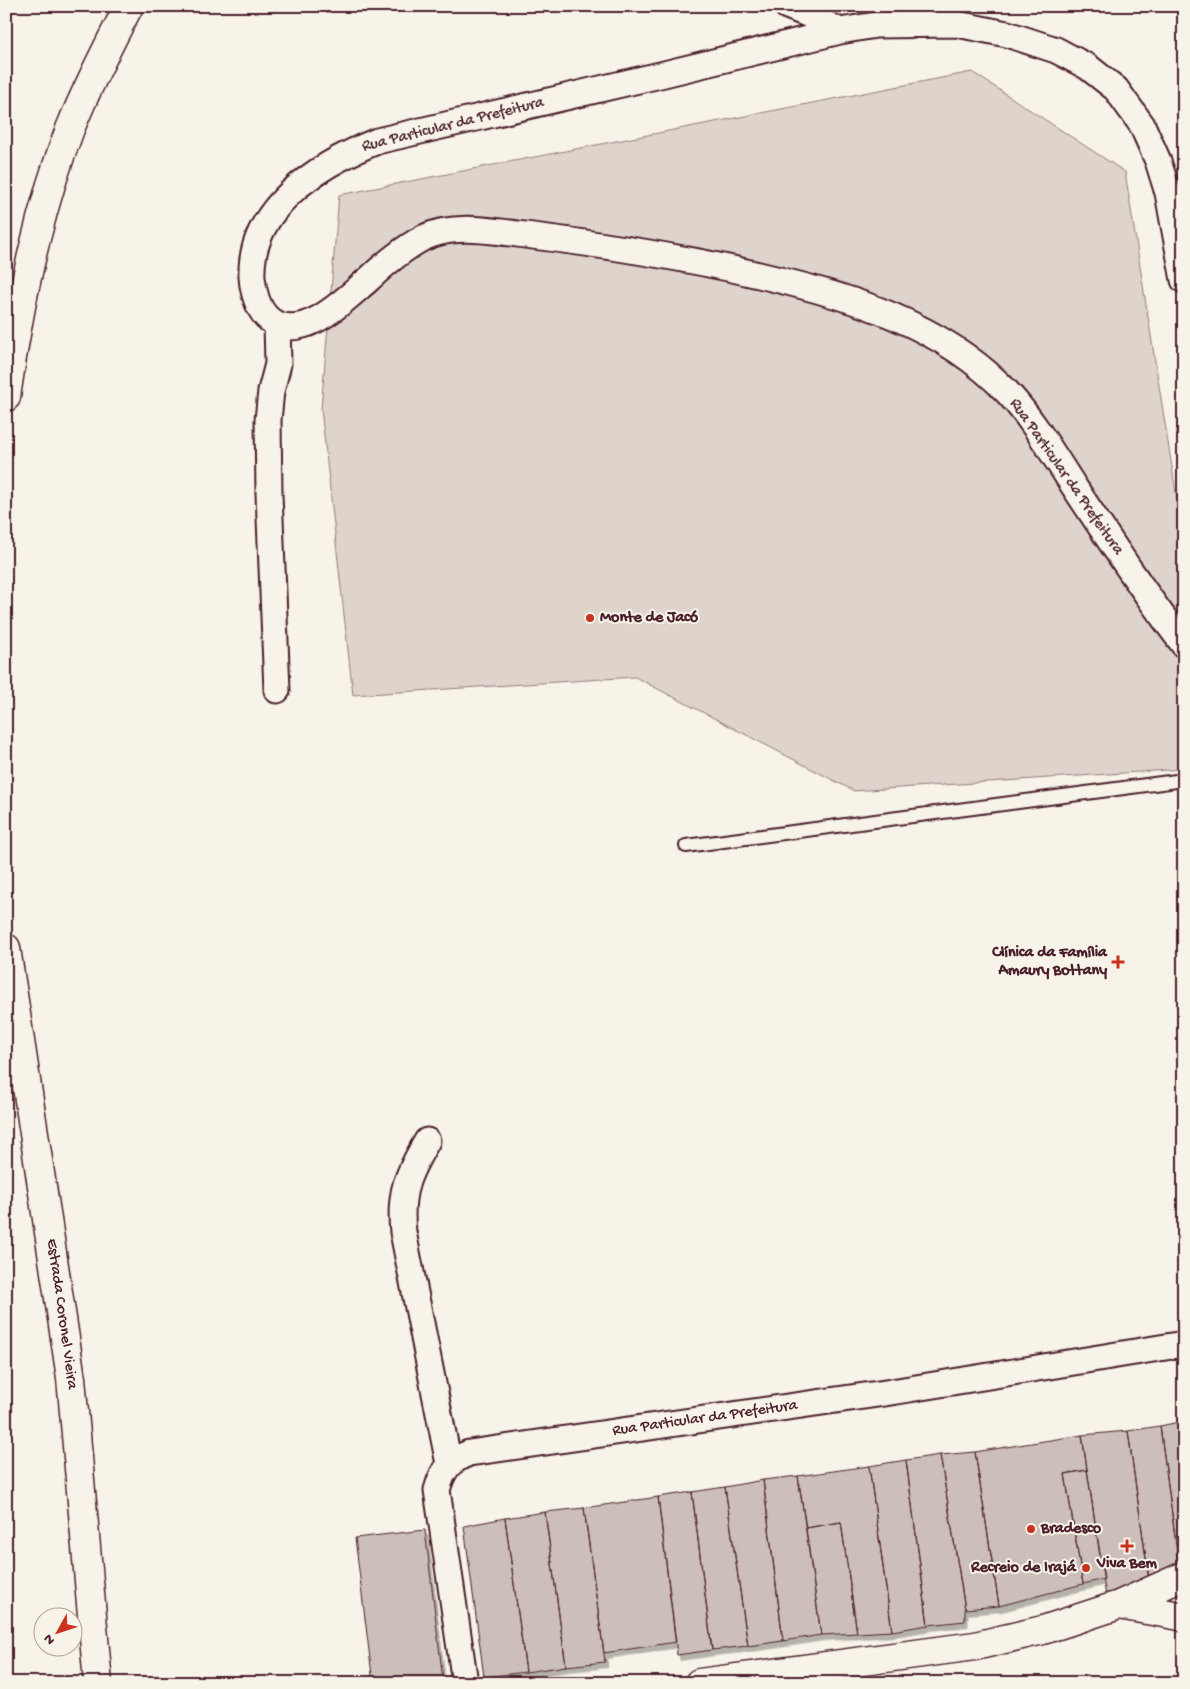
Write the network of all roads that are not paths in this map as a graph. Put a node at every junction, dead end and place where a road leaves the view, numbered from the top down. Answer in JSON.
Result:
{"nodes":[{"id":1,"x":129,"y":6,"type":"edge"},
{"id":2,"x":786,"y":6,"type":"edge"},
{"id":3,"x":875,"y":15,"type":"edge"},
{"id":4,"x":840,"y":31,"type":"junction"},
{"id":5,"x":1184,"y":280,"type":"edge"},
{"id":6,"x":277,"y":324,"type":"junction"},
{"id":7,"x":9,"y":363,"type":"edge"},
{"id":8,"x":6,"y":397,"type":"edge"},
{"id":9,"x":1184,"y":645,"type":"edge"},
{"id":10,"x":277,"y":690,"type":"dead end"},
{"id":11,"x":1184,"y":780,"type":"edge"},
{"id":12,"x":686,"y":846,"type":"dead end"},
{"id":13,"x":6,"y":948,"type":"edge"},
{"id":14,"x":427,"y":1142,"type":"dead end"},
{"id":15,"x":1184,"y":1344,"type":"edge"},
{"id":16,"x":449,"y":1464,"type":"junction"},
{"id":17,"x":1184,"y":1576,"type":"edge"},
{"id":18,"x":1119,"y":1605,"type":"junction"},
{"id":19,"x":1184,"y":1618,"type":"edge"},
{"id":20,"x":98,"y":1683,"type":"edge"},
{"id":21,"x":465,"y":1683,"type":"edge"},
{"id":22,"x":700,"y":1683,"type":"edge"}],
"edges":[{"from":1,"to":7,"type":"street"},
{"from":2,"to":4,"type":"street"},
{"from":3,"to":4,"type":"street","name":"Rua Particular da Prefeitura"},
{"from":3,"to":5,"type":"street","name":"Rua Particular da Prefeitura"},
{"from":4,"to":6,"type":"street","name":"Rua Particular da Prefeitura"},
{"from":6,"to":9,"type":"street","name":"Rua Particular da Prefeitura"},
{"from":6,"to":10,"type":"street"},
{"from":7,"to":8,"type":"street"},
{"from":11,"to":12,"type":"lane"},
{"from":13,"to":20,"type":"street","name":"Estrada Coronel Vieira"},
{"from":14,"to":16,"type":"street"},
{"from":15,"to":16,"type":"street","name":"Rua Particular da Prefeitura"},
{"from":16,"to":21,"type":"street"},
{"from":17,"to":18,"type":"street"},
{"from":18,"to":19,"type":"street"},
{"from":18,"to":22,"type":"street"}]}
